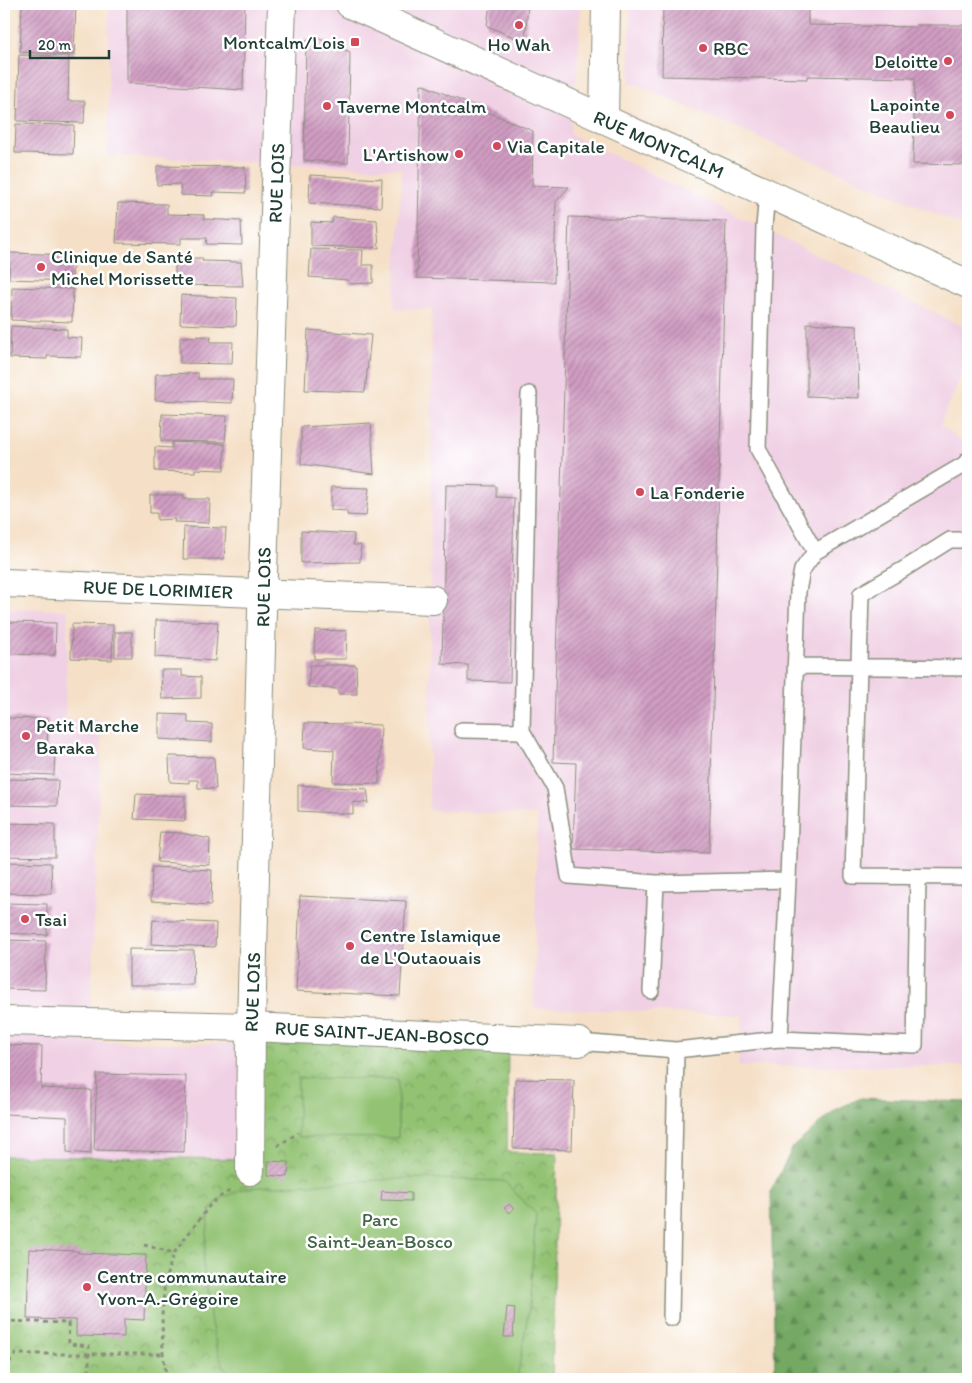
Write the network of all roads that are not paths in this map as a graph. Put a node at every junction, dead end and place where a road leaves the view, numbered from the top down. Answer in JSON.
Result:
{"nodes":[{"id":1,"x":282,"y":4,"type":"edge"},
{"id":2,"x":350,"y":4,"type":"edge"},
{"id":3,"x":606,"y":4,"type":"edge"},
{"id":4,"x":604,"y":119,"type":"junction"},
{"id":5,"x":767,"y":193,"type":"junction"},
{"id":6,"x":968,"y":284,"type":"edge"},
{"id":7,"x":529,"y":394,"type":"dead end"},
{"id":8,"x":967,"y":463,"type":"edge"},
{"id":9,"x":968,"y":540,"type":"edge"},
{"id":10,"x":814,"y":552,"type":"junction"},
{"id":11,"x":4,"y":583,"type":"edge"},
{"id":12,"x":263,"y":593,"type":"junction"},
{"id":13,"x":433,"y":600,"type":"dead end"},
{"id":14,"x":795,"y":666,"type":"junction"},
{"id":15,"x":858,"y":666,"type":"junction"},
{"id":16,"x":968,"y":668,"type":"edge"},
{"id":17,"x":462,"y":730,"type":"dead end"},
{"id":18,"x":522,"y":732,"type":"junction"},
{"id":19,"x":918,"y":877,"type":"junction"},
{"id":20,"x":968,"y":877,"type":"edge"},
{"id":21,"x":788,"y":880,"type":"junction"},
{"id":22,"x":656,"y":883,"type":"junction"},
{"id":23,"x":651,"y":991,"type":"dead end"},
{"id":24,"x":4,"y":1021,"type":"edge"},
{"id":25,"x":251,"y":1027,"type":"junction"},
{"id":26,"x":780,"y":1038,"type":"junction"},
{"id":27,"x":579,"y":1042,"type":"joint"},
{"id":28,"x":676,"y":1050,"type":"junction"},
{"id":29,"x":250,"y":1171,"type":"road end"},
{"id":30,"x":671,"y":1318,"type":"dead end"}],
"edges":[{"from":1,"to":12,"type":"street","name":"RUE LOIS"},
{"from":2,"to":4,"type":"street","name":"RUE MONTCALM"},
{"from":3,"to":4,"type":"street"},
{"from":4,"to":5,"type":"street","name":"RUE MONTCALM"},
{"from":5,"to":6,"type":"street","name":"RUE MONTCALM"},
{"from":5,"to":10,"type":"lane"},
{"from":7,"to":18,"type":"lane"},
{"from":8,"to":10,"type":"lane"},
{"from":9,"to":15,"type":"lane"},
{"from":10,"to":14,"type":"lane"},
{"from":11,"to":12,"type":"street","name":"RUE DE LORIMIER"},
{"from":12,"to":13,"type":"street","name":"RUE DE LORIMIER"},
{"from":12,"to":25,"type":"street","name":"RUE LOIS"},
{"from":14,"to":15,"type":"lane"},
{"from":14,"to":21,"type":"lane"},
{"from":15,"to":16,"type":"lane"},
{"from":15,"to":19,"type":"lane"},
{"from":17,"to":18,"type":"lane"},
{"from":18,"to":22,"type":"lane"},
{"from":19,"to":20,"type":"lane"},
{"from":19,"to":26,"type":"lane"},
{"from":21,"to":22,"type":"lane"},
{"from":21,"to":26,"type":"lane"},
{"from":22,"to":23,"type":"lane"},
{"from":24,"to":25,"type":"street","name":"RUE SAINT-JEAN-BOSCO"},
{"from":25,"to":27,"type":"street","name":"RUE SAINT-JEAN-BOSCO"},
{"from":25,"to":29,"type":"street","name":"RUE LOIS"},
{"from":26,"to":28,"type":"lane"},
{"from":27,"to":28,"type":"lane"},
{"from":28,"to":30,"type":"lane"}]}
